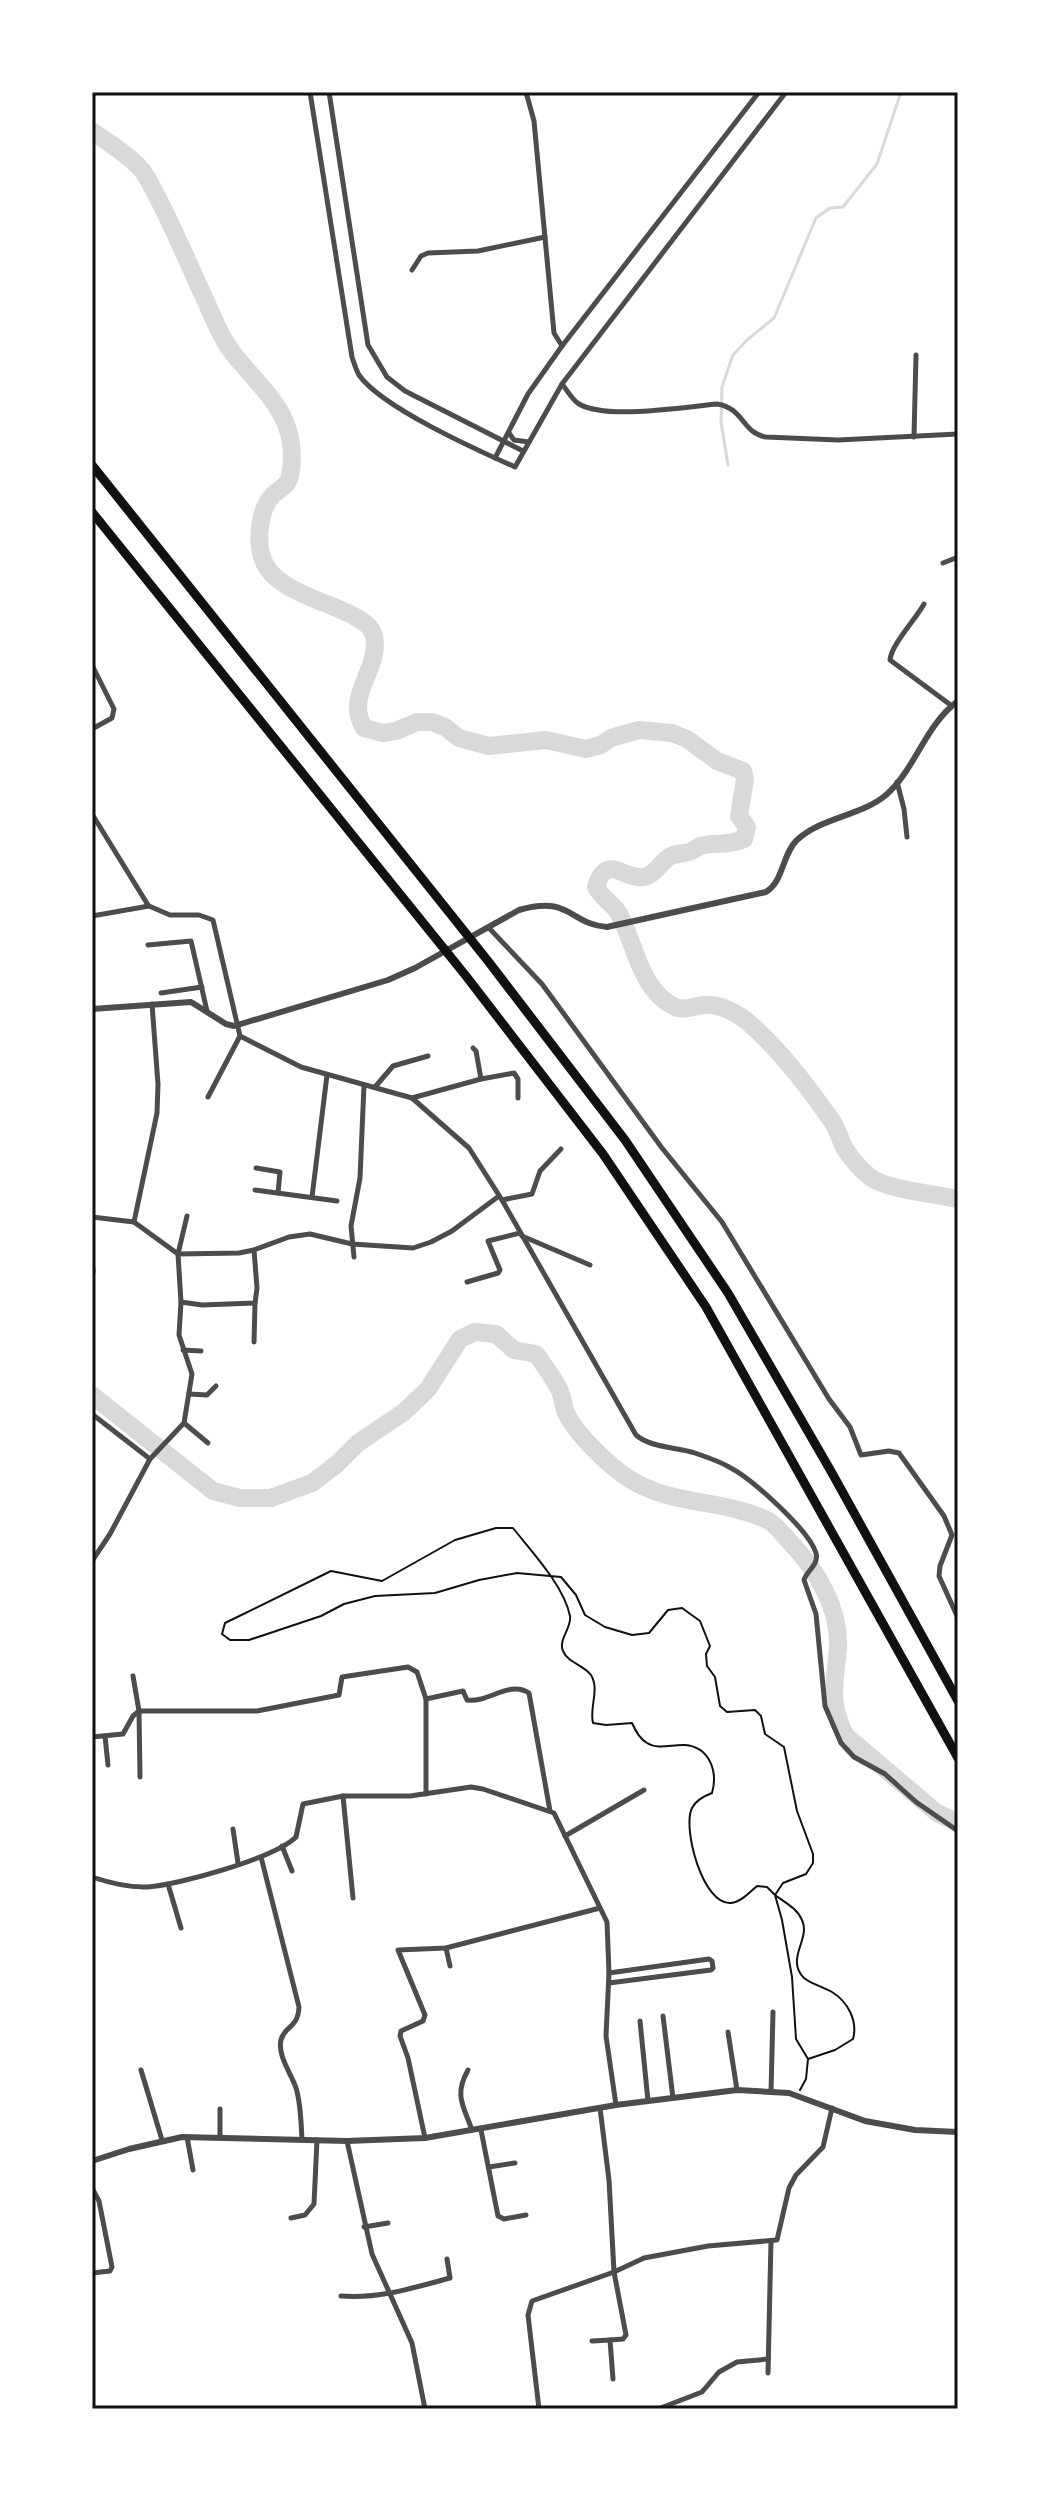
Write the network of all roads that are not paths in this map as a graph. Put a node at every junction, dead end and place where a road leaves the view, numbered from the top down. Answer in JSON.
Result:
{"nodes":[{"id":1,"x":310,"y":92,"type":"edge"},
{"id":2,"x":329,"y":92,"type":"edge"},
{"id":3,"x":526,"y":92,"type":"edge"},
{"id":4,"x":759,"y":92,"type":"edge"},
{"id":5,"x":786,"y":92,"type":"edge"},
{"id":6,"x":545,"y":237,"type":"junction"},
{"id":7,"x":412,"y":270,"type":"dead end"},
{"id":8,"x":562,"y":346,"type":"junction"},
{"id":9,"x":916,"y":355,"type":"dead end"},
{"id":10,"x":562,"y":384,"type":"junction"},
{"id":11,"x":509,"y":432,"type":"junction"},
{"id":12,"x":958,"y":434,"type":"edge"},
{"id":13,"x":914,"y":437,"type":"junction"},
{"id":14,"x":504,"y":441,"type":"junction"},
{"id":15,"x":529,"y":442,"type":"junction"},
{"id":16,"x":523,"y":451,"type":"junction"},
{"id":17,"x":495,"y":458,"type":"junction"},
{"id":18,"x":92,"y":465,"type":"edge"},
{"id":19,"x":92,"y":512,"type":"edge"},
{"id":20,"x":958,"y":557,"type":"edge"},
{"id":21,"x":943,"y":563,"type":"dead end"},
{"id":22,"x":924,"y":604,"type":"dead end"},
{"id":23,"x":92,"y":665,"type":"edge"},
{"id":24,"x":955,"y":704,"type":"edge"},
{"id":25,"x":92,"y":729,"type":"edge"},
{"id":26,"x":897,"y":781,"type":"junction"},
{"id":27,"x":92,"y":814,"type":"edge"},
{"id":28,"x":100,"y":827,"type":"junction"},
{"id":29,"x":92,"y":833,"type":"edge"},
{"id":30,"x":907,"y":837,"type":"dead end"},
{"id":31,"x":149,"y":906,"type":"junction"},
{"id":32,"x":92,"y":916,"type":"edge"},
{"id":33,"x":489,"y":928,"type":"junction"},
{"id":34,"x":148,"y":945,"type":"dead end"},
{"id":35,"x":202,"y":987,"type":"junction"},
{"id":36,"x":161,"y":993,"type":"dead end"},
{"id":37,"x":152,"y":1004,"type":"junction"},
{"id":38,"x":92,"y":1009,"type":"edge"},
{"id":39,"x":207,"y":1011,"type":"junction"},
{"id":40,"x":236,"y":1025,"type":"junction"},
{"id":41,"x":240,"y":1036,"type":"junction"},
{"id":42,"x":473,"y":1048,"type":"dead end"},
{"id":43,"x":428,"y":1056,"type":"dead end"},
{"id":44,"x":327,"y":1075,"type":"junction"},
{"id":45,"x":481,"y":1079,"type":"junction"},
{"id":46,"x":364,"y":1085,"type":"junction"},
{"id":47,"x":375,"y":1087,"type":"junction"},
{"id":48,"x":208,"y":1097,"type":"dead end"},
{"id":49,"x":412,"y":1098,"type":"junction"},
{"id":50,"x":518,"y":1098,"type":"dead end"},
{"id":51,"x":561,"y":1149,"type":"dead end"},
{"id":52,"x":256,"y":1168,"type":"dead end"},
{"id":53,"x":255,"y":1190,"type":"dead end"},
{"id":54,"x":278,"y":1193,"type":"junction"},
{"id":55,"x":312,"y":1197,"type":"junction"},
{"id":56,"x":501,"y":1198,"type":"junction"},
{"id":57,"x":337,"y":1201,"type":"dead end"},
{"id":58,"x":187,"y":1216,"type":"dead end"},
{"id":59,"x":92,"y":1217,"type":"edge"},
{"id":60,"x":134,"y":1222,"type":"junction"},
{"id":61,"x":521,"y":1234,"type":"junction"},
{"id":62,"x":352,"y":1244,"type":"junction"},
{"id":63,"x":254,"y":1250,"type":"junction"},
{"id":64,"x":178,"y":1254,"type":"junction"},
{"id":65,"x":354,"y":1257,"type":"dead end"},
{"id":66,"x":92,"y":1258,"type":"edge"},
{"id":67,"x":590,"y":1265,"type":"dead end"},
{"id":68,"x":93,"y":1272,"type":"edge"},
{"id":69,"x":467,"y":1282,"type":"dead end"},
{"id":70,"x":181,"y":1302,"type":"junction"},
{"id":71,"x":255,"y":1303,"type":"junction"},
{"id":72,"x":254,"y":1342,"type":"dead end"},
{"id":73,"x":182,"y":1350,"type":"junction"},
{"id":74,"x":201,"y":1351,"type":"dead end"},
{"id":75,"x":216,"y":1386,"type":"dead end"},
{"id":76,"x":189,"y":1394,"type":"junction"},
{"id":77,"x":92,"y":1414,"type":"edge"},
{"id":78,"x":184,"y":1423,"type":"junction"},
{"id":79,"x":208,"y":1443,"type":"dead end"},
{"id":80,"x":150,"y":1459,"type":"junction"},
{"id":81,"x":92,"y":1561,"type":"edge"},
{"id":82,"x":958,"y":1618,"type":"edge"},
{"id":83,"x":133,"y":1676,"type":"dead end"},
{"id":84,"x":426,"y":1699,"type":"junction"},
{"id":85,"x":958,"y":1701,"type":"edge"},
{"id":86,"x":139,"y":1711,"type":"junction"},
{"id":87,"x":105,"y":1736,"type":"junction"},
{"id":88,"x":92,"y":1737,"type":"edge"},
{"id":89,"x":958,"y":1758,"type":"edge"},
{"id":90,"x":108,"y":1765,"type":"dead end"},
{"id":91,"x":140,"y":1777,"type":"dead end"},
{"id":92,"x":644,"y":1790,"type":"dead end"},
{"id":93,"x":426,"y":1794,"type":"junction"},
{"id":94,"x":343,"y":1796,"type":"junction"},
{"id":95,"x":550,"y":1811,"type":"junction"},
{"id":96,"x":233,"y":1829,"type":"dead end"},
{"id":97,"x":958,"y":1831,"type":"edge"},
{"id":98,"x":565,"y":1836,"type":"junction"},
{"id":99,"x":282,"y":1846,"type":"junction"},
{"id":100,"x":261,"y":1857,"type":"junction"},
{"id":101,"x":238,"y":1863,"type":"junction"},
{"id":102,"x":292,"y":1871,"type":"dead end"},
{"id":103,"x":92,"y":1877,"type":"edge"},
{"id":104,"x":168,"y":1884,"type":"junction"},
{"id":105,"x":353,"y":1898,"type":"dead end"},
{"id":106,"x":600,"y":1908,"type":"junction"},
{"id":107,"x":181,"y":1928,"type":"dead end"},
{"id":108,"x":446,"y":1948,"type":"junction"},
{"id":109,"x":450,"y":1966,"type":"dead end"},
{"id":110,"x":609,"y":1973,"type":"junction"},
{"id":111,"x":609,"y":1983,"type":"junction"},
{"id":112,"x":773,"y":2012,"type":"dead end"},
{"id":113,"x":663,"y":2016,"type":"dead end"},
{"id":114,"x":640,"y":2021,"type":"dead end"},
{"id":115,"x":728,"y":2032,"type":"dead end"},
{"id":116,"x":141,"y":2070,"type":"dead end"},
{"id":117,"x":468,"y":2070,"type":"dead end"},
{"id":118,"x":737,"y":2090,"type":"junction"},
{"id":119,"x":771,"y":2092,"type":"junction"},
{"id":120,"x":673,"y":2098,"type":"junction"},
{"id":121,"x":648,"y":2101,"type":"junction"},
{"id":122,"x":616,"y":2105,"type":"junction"},
{"id":123,"x":600,"y":2108,"type":"junction"},
{"id":124,"x":832,"y":2108,"type":"junction"},
{"id":125,"x":220,"y":2109,"type":"dead end"},
{"id":126,"x":481,"y":2130,"type":"junction"},
{"id":127,"x":472,"y":2131,"type":"junction"},
{"id":128,"x":958,"y":2132,"type":"edge"},
{"id":129,"x":220,"y":2136,"type":"junction"},
{"id":130,"x":187,"y":2137,"type":"junction"},
{"id":131,"x":425,"y":2138,"type":"junction"},
{"id":132,"x":162,"y":2140,"type":"junction"},
{"id":133,"x":302,"y":2140,"type":"junction"},
{"id":134,"x":317,"y":2140,"type":"junction"},
{"id":135,"x":347,"y":2141,"type":"junction"},
{"id":136,"x":92,"y":2161,"type":"edge"},
{"id":137,"x":515,"y":2163,"type":"dead end"},
{"id":138,"x":489,"y":2167,"type":"junction"},
{"id":139,"x":193,"y":2170,"type":"dead end"},
{"id":140,"x":92,"y":2188,"type":"edge"},
{"id":141,"x":526,"y":2215,"type":"dead end"},
{"id":142,"x":291,"y":2218,"type":"dead end"},
{"id":143,"x":388,"y":2223,"type":"dead end"},
{"id":144,"x":364,"y":2227,"type":"junction"},
{"id":145,"x":771,"y":2241,"type":"junction"},
{"id":146,"x":447,"y":2259,"type":"dead end"},
{"id":147,"x":614,"y":2272,"type":"junction"},
{"id":148,"x":92,"y":2273,"type":"edge"},
{"id":149,"x":390,"y":2294,"type":"junction"},
{"id":150,"x":341,"y":2296,"type":"dead end"},
{"id":151,"x":610,"y":2340,"type":"junction"},
{"id":152,"x":592,"y":2341,"type":"dead end"},
{"id":153,"x":768,"y":2359,"type":"junction"},
{"id":154,"x":768,"y":2373,"type":"dead end"},
{"id":155,"x":613,"y":2379,"type":"dead end"},
{"id":156,"x":425,"y":2409,"type":"edge"},
{"id":157,"x":539,"y":2409,"type":"edge"},
{"id":158,"x":658,"y":2409,"type":"edge"}],
"edges":[{"from":1,"to":17,"type":"street"},
{"from":2,"to":14,"type":"street"},
{"from":3,"to":6,"type":"street"},
{"from":4,"to":8,"type":"street"},
{"from":5,"to":10,"type":"street"},
{"from":6,"to":7,"type":"street"},
{"from":6,"to":8,"type":"street"},
{"from":8,"to":11,"type":"street"},
{"from":9,"to":13,"type":"street"},
{"from":10,"to":13,"type":"street"},
{"from":10,"to":15,"type":"street"},
{"from":11,"to":14,"type":"street"},
{"from":11,"to":15,"type":"street"},
{"from":12,"to":13,"type":"street"},
{"from":14,"to":16,"type":"street"},
{"from":14,"to":17,"type":"street"},
{"from":15,"to":16,"type":"street"},
{"from":16,"to":17,"type":"street"},
{"from":18,"to":85,"type":"highway"},
{"from":19,"to":89,"type":"highway"},
{"from":20,"to":21,"type":"street"},
{"from":22,"to":24,"type":"street"},
{"from":23,"to":25,"type":"street"},
{"from":24,"to":26,"type":"street"},
{"from":26,"to":30,"type":"street"},
{"from":26,"to":33,"type":"street"},
{"from":27,"to":28,"type":"street"},
{"from":28,"to":29,"type":"street"},
{"from":28,"to":31,"type":"street"},
{"from":31,"to":32,"type":"street"},
{"from":31,"to":40,"type":"street"},
{"from":33,"to":40,"type":"street"},
{"from":33,"to":82,"type":"street"},
{"from":34,"to":35,"type":"street"},
{"from":35,"to":36,"type":"street"},
{"from":35,"to":39,"type":"street"},
{"from":37,"to":38,"type":"street"},
{"from":37,"to":39,"type":"street"},
{"from":37,"to":60,"type":"street"},
{"from":39,"to":40,"type":"street"},
{"from":40,"to":41,"type":"street"},
{"from":41,"to":44,"type":"street"},
{"from":41,"to":48,"type":"street"},
{"from":42,"to":45,"type":"street"},
{"from":43,"to":47,"type":"street"},
{"from":44,"to":46,"type":"street"},
{"from":44,"to":55,"type":"street"},
{"from":45,"to":49,"type":"street"},
{"from":45,"to":50,"type":"street"},
{"from":46,"to":47,"type":"street"},
{"from":46,"to":62,"type":"street"},
{"from":47,"to":49,"type":"street"},
{"from":49,"to":56,"type":"street"},
{"from":51,"to":56,"type":"street"},
{"from":52,"to":54,"type":"street"},
{"from":53,"to":54,"type":"street"},
{"from":54,"to":55,"type":"street"},
{"from":55,"to":57,"type":"street"},
{"from":56,"to":61,"type":"street"},
{"from":56,"to":62,"type":"street"},
{"from":58,"to":64,"type":"street"},
{"from":59,"to":60,"type":"street"},
{"from":60,"to":64,"type":"street"},
{"from":61,"to":67,"type":"street"},
{"from":61,"to":69,"type":"street"},
{"from":61,"to":97,"type":"street"},
{"from":62,"to":63,"type":"street"},
{"from":62,"to":65,"type":"street"},
{"from":63,"to":64,"type":"street"},
{"from":63,"to":71,"type":"street"},
{"from":64,"to":70,"type":"street"},
{"from":66,"to":68,"type":"street"},
{"from":70,"to":71,"type":"street"},
{"from":70,"to":73,"type":"street"},
{"from":71,"to":72,"type":"street"},
{"from":73,"to":74,"type":"street"},
{"from":73,"to":76,"type":"street"},
{"from":75,"to":76,"type":"street"},
{"from":76,"to":78,"type":"street"},
{"from":77,"to":80,"type":"street"},
{"from":78,"to":79,"type":"street"},
{"from":78,"to":80,"type":"street"},
{"from":80,"to":81,"type":"street"},
{"from":83,"to":86,"type":"street"},
{"from":84,"to":86,"type":"street"},
{"from":84,"to":93,"type":"street"},
{"from":84,"to":95,"type":"street"},
{"from":86,"to":87,"type":"street"},
{"from":86,"to":91,"type":"street"},
{"from":87,"to":88,"type":"street"},
{"from":87,"to":90,"type":"street"},
{"from":92,"to":98,"type":"street"},
{"from":93,"to":94,"type":"street"},
{"from":93,"to":95,"type":"street"},
{"from":94,"to":99,"type":"street"},
{"from":94,"to":105,"type":"street"},
{"from":95,"to":98,"type":"street"},
{"from":96,"to":101,"type":"street"},
{"from":98,"to":106,"type":"street"},
{"from":99,"to":100,"type":"street"},
{"from":99,"to":102,"type":"street"},
{"from":100,"to":101,"type":"street"},
{"from":100,"to":133,"type":"street"},
{"from":101,"to":104,"type":"street"},
{"from":103,"to":104,"type":"street"},
{"from":104,"to":107,"type":"street"},
{"from":106,"to":108,"type":"street"},
{"from":106,"to":110,"type":"street"},
{"from":108,"to":109,"type":"street"},
{"from":108,"to":131,"type":"street"},
{"from":110,"to":111,"type":"street"},
{"from":110,"to":111,"type":"street"},
{"from":111,"to":122,"type":"street"},
{"from":112,"to":119,"type":"street"},
{"from":113,"to":120,"type":"street"},
{"from":114,"to":121,"type":"street"},
{"from":115,"to":118,"type":"street"},
{"from":116,"to":132,"type":"street"},
{"from":117,"to":127,"type":"street"},
{"from":118,"to":119,"type":"street"},
{"from":118,"to":120,"type":"street"},
{"from":119,"to":124,"type":"street"},
{"from":120,"to":121,"type":"street"},
{"from":121,"to":122,"type":"street"},
{"from":122,"to":123,"type":"street"},
{"from":123,"to":126,"type":"street"},
{"from":123,"to":147,"type":"street"},
{"from":124,"to":128,"type":"street"},
{"from":124,"to":145,"type":"street"},
{"from":125,"to":129,"type":"street"},
{"from":126,"to":127,"type":"street"},
{"from":126,"to":138,"type":"street"},
{"from":127,"to":131,"type":"street"},
{"from":129,"to":130,"type":"street"},
{"from":129,"to":133,"type":"street"},
{"from":130,"to":132,"type":"street"},
{"from":130,"to":139,"type":"street"},
{"from":131,"to":135,"type":"street"},
{"from":132,"to":136,"type":"street"},
{"from":133,"to":134,"type":"street"},
{"from":134,"to":135,"type":"street"},
{"from":134,"to":142,"type":"street"},
{"from":135,"to":144,"type":"street"},
{"from":137,"to":138,"type":"street"},
{"from":138,"to":141,"type":"street"},
{"from":140,"to":148,"type":"street"},
{"from":143,"to":144,"type":"street"},
{"from":144,"to":149,"type":"street"},
{"from":145,"to":147,"type":"street"},
{"from":145,"to":153,"type":"street"},
{"from":146,"to":149,"type":"street"},
{"from":147,"to":151,"type":"street"},
{"from":147,"to":157,"type":"street"},
{"from":149,"to":150,"type":"street"},
{"from":149,"to":156,"type":"street"},
{"from":151,"to":152,"type":"street"},
{"from":151,"to":155,"type":"street"},
{"from":153,"to":154,"type":"street"},
{"from":153,"to":158,"type":"street"}]}
